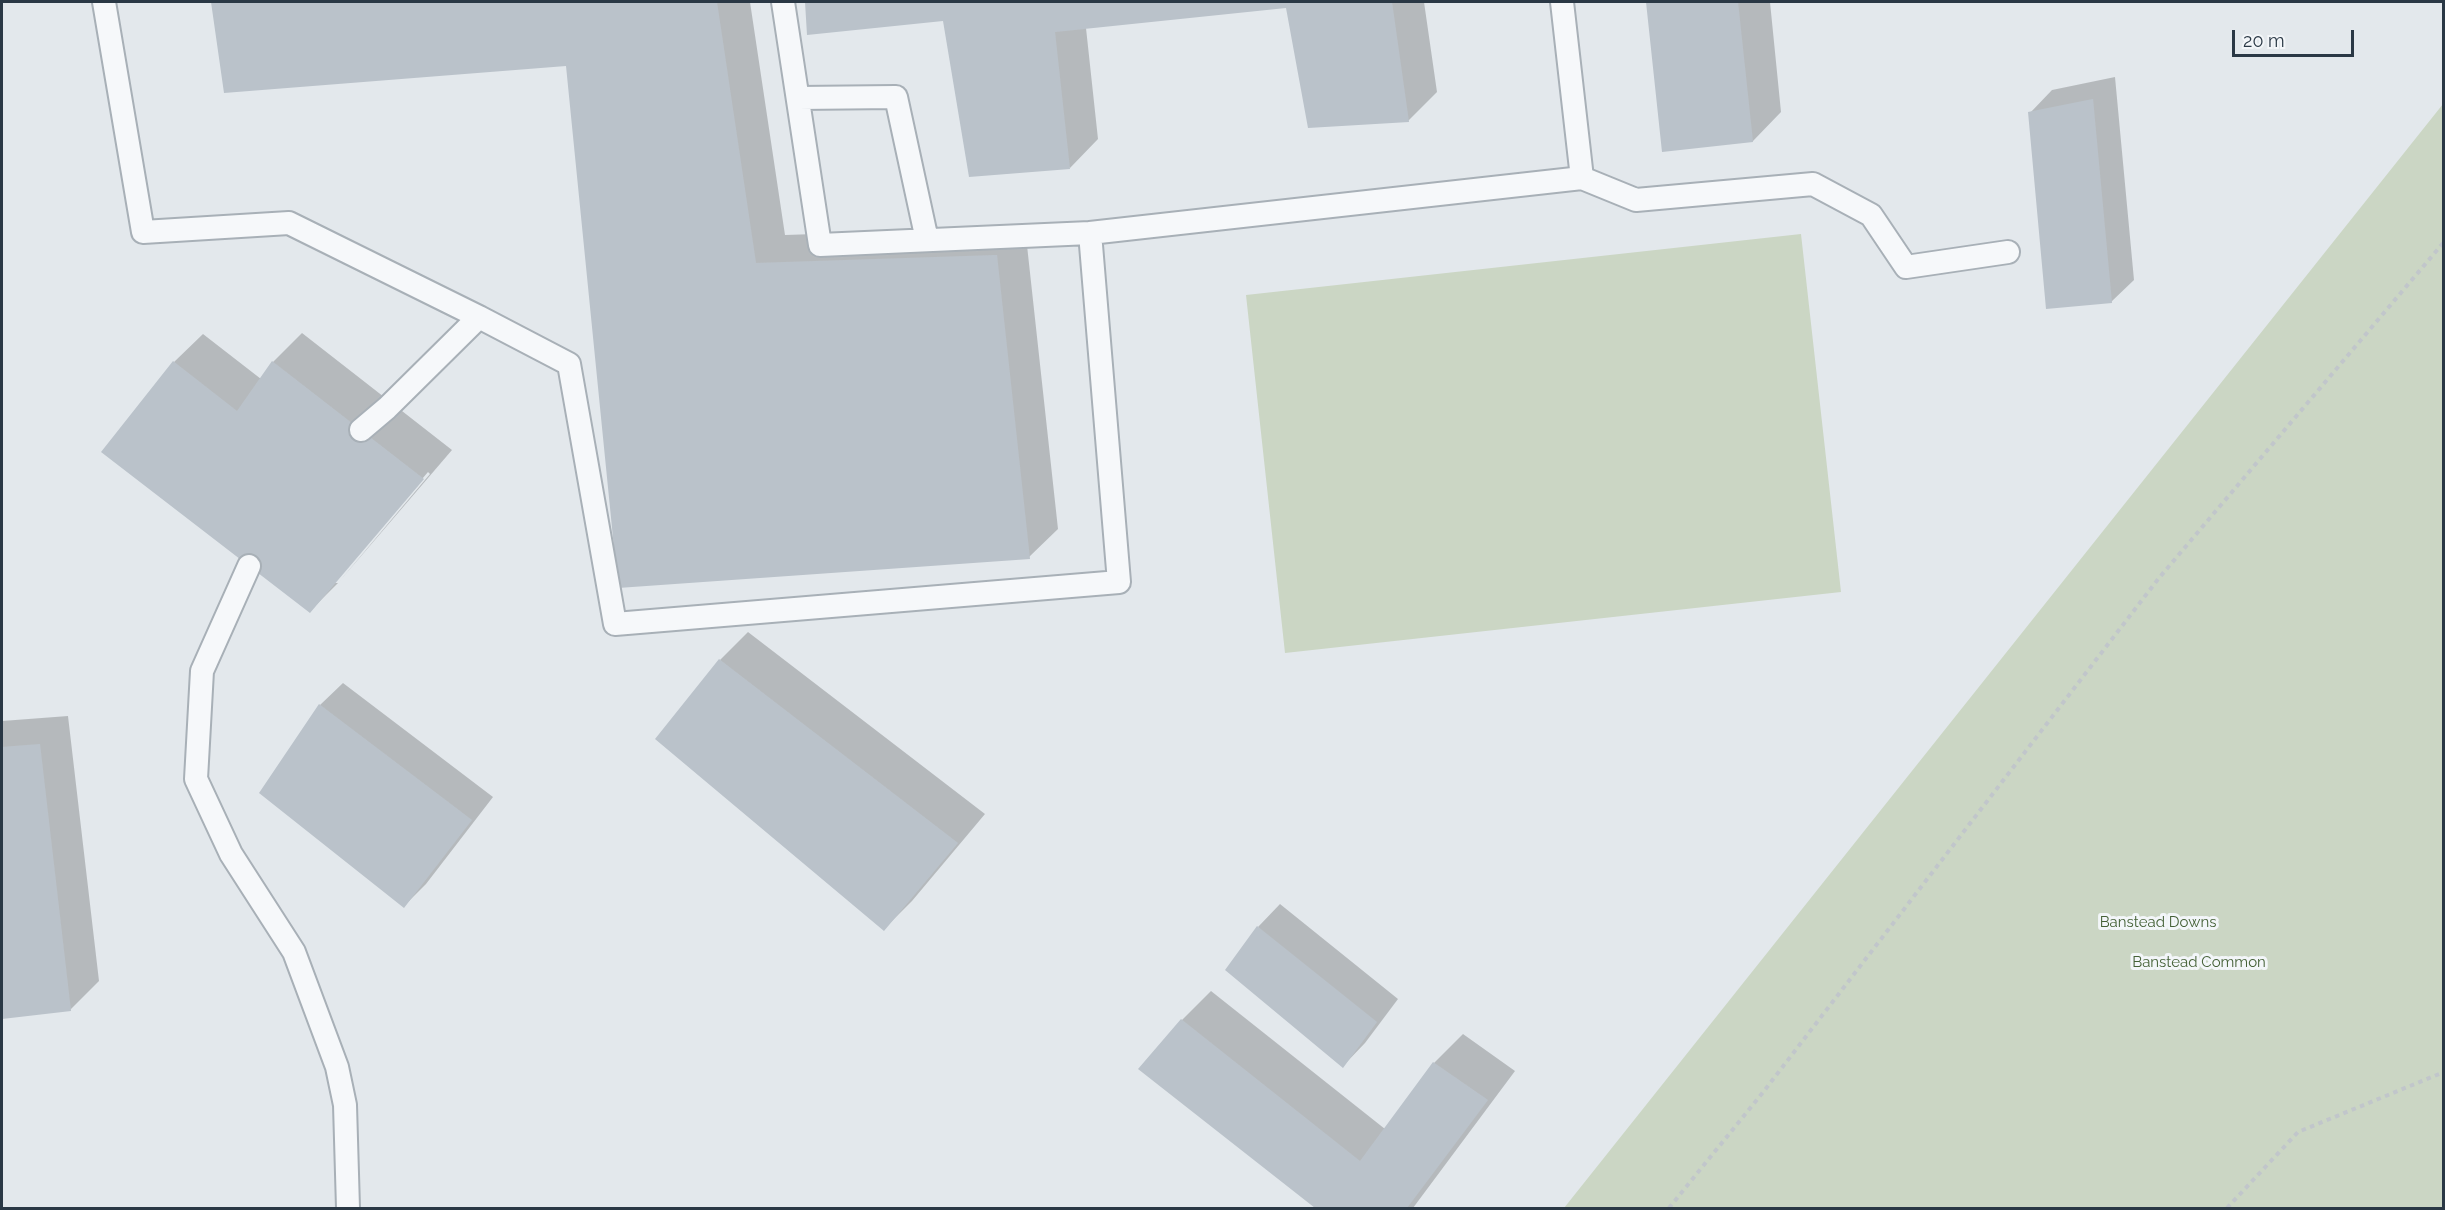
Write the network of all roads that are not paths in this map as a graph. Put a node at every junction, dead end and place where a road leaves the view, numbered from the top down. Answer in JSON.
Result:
{"nodes":[{"id":1,"x":104,"y":2,"type":"edge"},
{"id":2,"x":783,"y":2,"type":"edge"},
{"id":3,"x":1562,"y":2,"type":"edge"},
{"id":4,"x":798,"y":98,"type":"junction"},
{"id":5,"x":1582,"y":178,"type":"junction"},
{"id":6,"x":1090,"y":233,"type":"junction"},
{"id":7,"x":927,"y":240,"type":"junction"},
{"id":8,"x":2008,"y":252,"type":"dead end"},
{"id":9,"x":479,"y":317,"type":"junction"},
{"id":10,"x":362,"y":430,"type":"dead end"},
{"id":11,"x":249,"y":566,"type":"dead end"},
{"id":12,"x":348,"y":1209,"type":"edge"}],
"edges":[{"from":1,"to":9,"type":"lane"},
{"from":2,"to":4,"type":"lane"},
{"from":3,"to":5,"type":"lane"},
{"from":4,"to":7,"type":"lane"},
{"from":4,"to":7,"type":"lane"},
{"from":5,"to":6,"type":"lane"},
{"from":5,"to":8,"type":"lane"},
{"from":6,"to":7,"type":"lane"},
{"from":6,"to":9,"type":"lane"},
{"from":9,"to":10,"type":"lane"},
{"from":11,"to":12,"type":"lane"}]}
